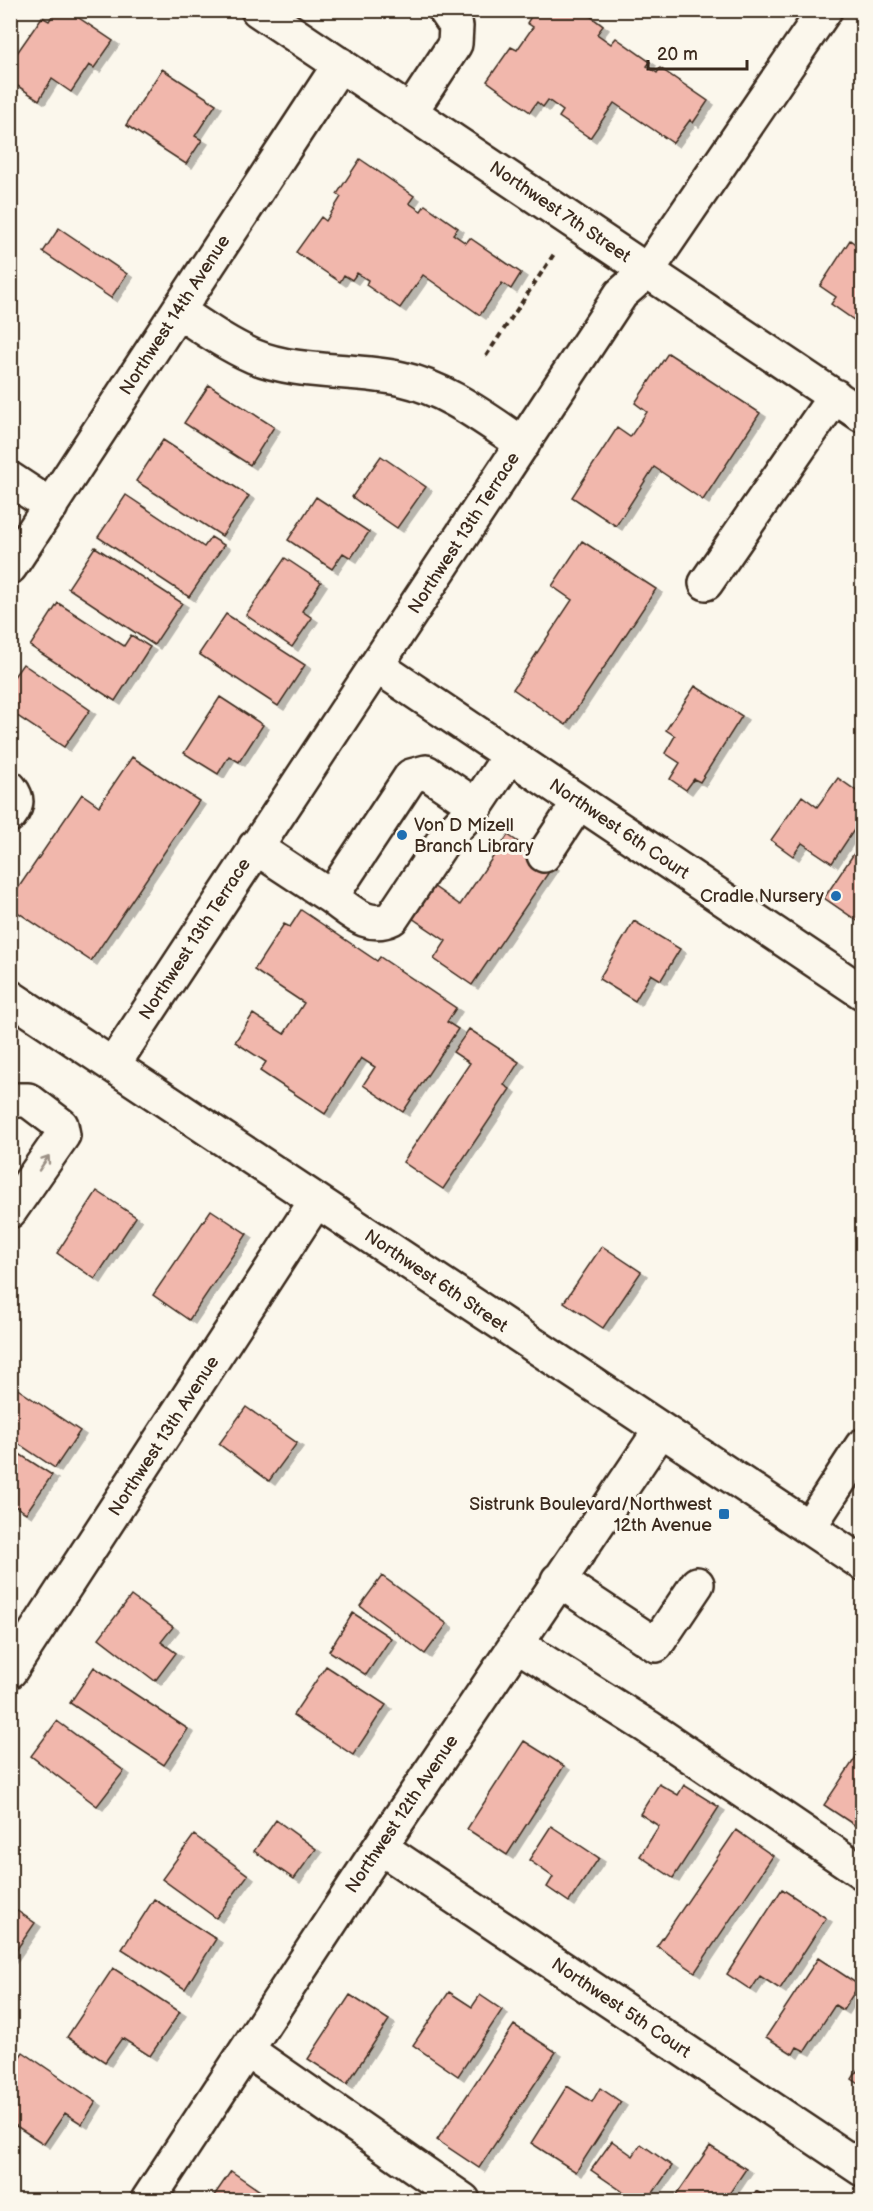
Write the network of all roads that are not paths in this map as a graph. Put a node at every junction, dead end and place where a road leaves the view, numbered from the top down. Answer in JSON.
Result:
{"nodes":[{"id":1,"x":445,"y":10,"type":"edge"},
{"id":2,"x":825,"y":10,"type":"edge"},
{"id":3,"x":261,"y":12,"type":"edge"},
{"id":4,"x":340,"y":64,"type":"junction"},
{"id":5,"x":411,"y":111,"type":"junction"},
{"id":6,"x":647,"y":271,"type":"junction"},
{"id":7,"x":178,"y":311,"type":"junction"},
{"id":8,"x":835,"y":396,"type":"junction"},
{"id":9,"x":862,"y":415,"type":"edge"},
{"id":10,"x":523,"y":444,"type":"junction"},
{"id":11,"x":10,"y":479,"type":"edge"},
{"id":12,"x":51,"y":506,"type":"junction"},
{"id":13,"x":10,"y":567,"type":"edge"},
{"id":14,"x":706,"y":583,"type":"dead end"},
{"id":15,"x":377,"y":666,"type":"junction"},
{"id":16,"x":510,"y":755,"type":"junction"},
{"id":17,"x":10,"y":788,"type":"edge"},
{"id":18,"x":579,"y":802,"type":"junction"},
{"id":19,"x":476,"y":806,"type":"junction"},
{"id":20,"x":10,"y":815,"type":"edge"},
{"id":21,"x":255,"y":847,"type":"junction"},
{"id":22,"x":544,"y":855,"type":"dead end"},
{"id":23,"x":331,"y":897,"type":"junction"},
{"id":24,"x":862,"y":993,"type":"edge"},
{"id":25,"x":10,"y":997,"type":"edge"},
{"id":26,"x":113,"y":1065,"type":"junction"},
{"id":27,"x":10,"y":1100,"type":"edge"},
{"id":28,"x":316,"y":1201,"type":"junction"},
{"id":29,"x":10,"y":1211,"type":"edge"},
{"id":30,"x":660,"y":1431,"type":"junction"},
{"id":31,"x":862,"y":1446,"type":"edge"},
{"id":32,"x":809,"y":1527,"type":"junction"},
{"id":33,"x":862,"y":1563,"type":"edge"},
{"id":34,"x":558,"y":1580,"type":"junction"},
{"id":35,"x":697,"y":1584,"type":"dead end"},
{"id":36,"x":516,"y":1644,"type":"junction"},
{"id":37,"x":10,"y":1671,"type":"edge"},
{"id":38,"x":380,"y":1847,"type":"junction"},
{"id":39,"x":862,"y":1872,"type":"edge"},
{"id":40,"x":247,"y":2050,"type":"junction"},
{"id":41,"x":862,"y":2169,"type":"edge"},
{"id":42,"x":148,"y":2200,"type":"edge"},
{"id":43,"x":463,"y":2200,"type":"edge"}],
"edges":[{"from":1,"to":5,"type":"street"},
{"from":2,"to":6,"type":"street","name":"Northwest 13th Terrace"},
{"from":3,"to":4,"type":"street","name":"Northwest 7th Street"},
{"from":4,"to":5,"type":"street","name":"Northwest 7th Street"},
{"from":4,"to":7,"type":"street","name":"Northwest 14th Avenue"},
{"from":5,"to":6,"type":"street","name":"Northwest 7th Street"},
{"from":6,"to":8,"type":"street","name":"Northwest 7th Street"},
{"from":6,"to":10,"type":"street","name":"Northwest 13th Terrace"},
{"from":7,"to":10,"type":"street"},
{"from":7,"to":12,"type":"street","name":"Northwest 14th Avenue"},
{"from":8,"to":9,"type":"street","name":"Northwest 7th Street"},
{"from":8,"to":14,"type":"street"},
{"from":10,"to":15,"type":"street","name":"Northwest 13th Terrace"},
{"from":11,"to":12,"type":"street"},
{"from":12,"to":13,"type":"street","name":"Northwest 14th Avenue"},
{"from":15,"to":16,"type":"street","name":"Northwest 6th Court"},
{"from":15,"to":21,"type":"street","name":"Northwest 13th Terrace"},
{"from":16,"to":18,"type":"street","name":"Northwest 6th Court"},
{"from":16,"to":19,"type":"street"},
{"from":17,"to":20,"type":"street"},
{"from":18,"to":22,"type":"street"},
{"from":18,"to":24,"type":"street","name":"Northwest 6th Court"},
{"from":19,"to":23,"type":"street"},
{"from":19,"to":23,"type":"street"},
{"from":21,"to":23,"type":"street"},
{"from":21,"to":26,"type":"street","name":"Northwest 13th Terrace"},
{"from":25,"to":26,"type":"street","name":"Northwest 6th Street"},
{"from":26,"to":28,"type":"street","name":"Northwest 6th Street"},
{"from":29,"to":27,"type":"street","one_way":true},
{"from":28,"to":30,"type":"street","name":"Northwest 6th Street"},
{"from":28,"to":37,"type":"street","name":"Northwest 13th Avenue"},
{"from":30,"to":32,"type":"street","name":"Northwest 6th Street"},
{"from":30,"to":34,"type":"street","name":"Northwest 12th Avenue"},
{"from":31,"to":32,"type":"street"},
{"from":32,"to":33,"type":"street","name":"Northwest 6th Street"},
{"from":34,"to":35,"type":"street"},
{"from":34,"to":36,"type":"street","name":"Northwest 12th Avenue"},
{"from":36,"to":38,"type":"street","name":"Northwest 12th Avenue"},
{"from":36,"to":39,"type":"street"},
{"from":38,"to":40,"type":"street","name":"Northwest 12th Avenue"},
{"from":38,"to":41,"type":"street","name":"Northwest 5th Court"},
{"from":40,"to":42,"type":"street","name":"Northwest 12th Avenue"},
{"from":40,"to":43,"type":"street"}]}
